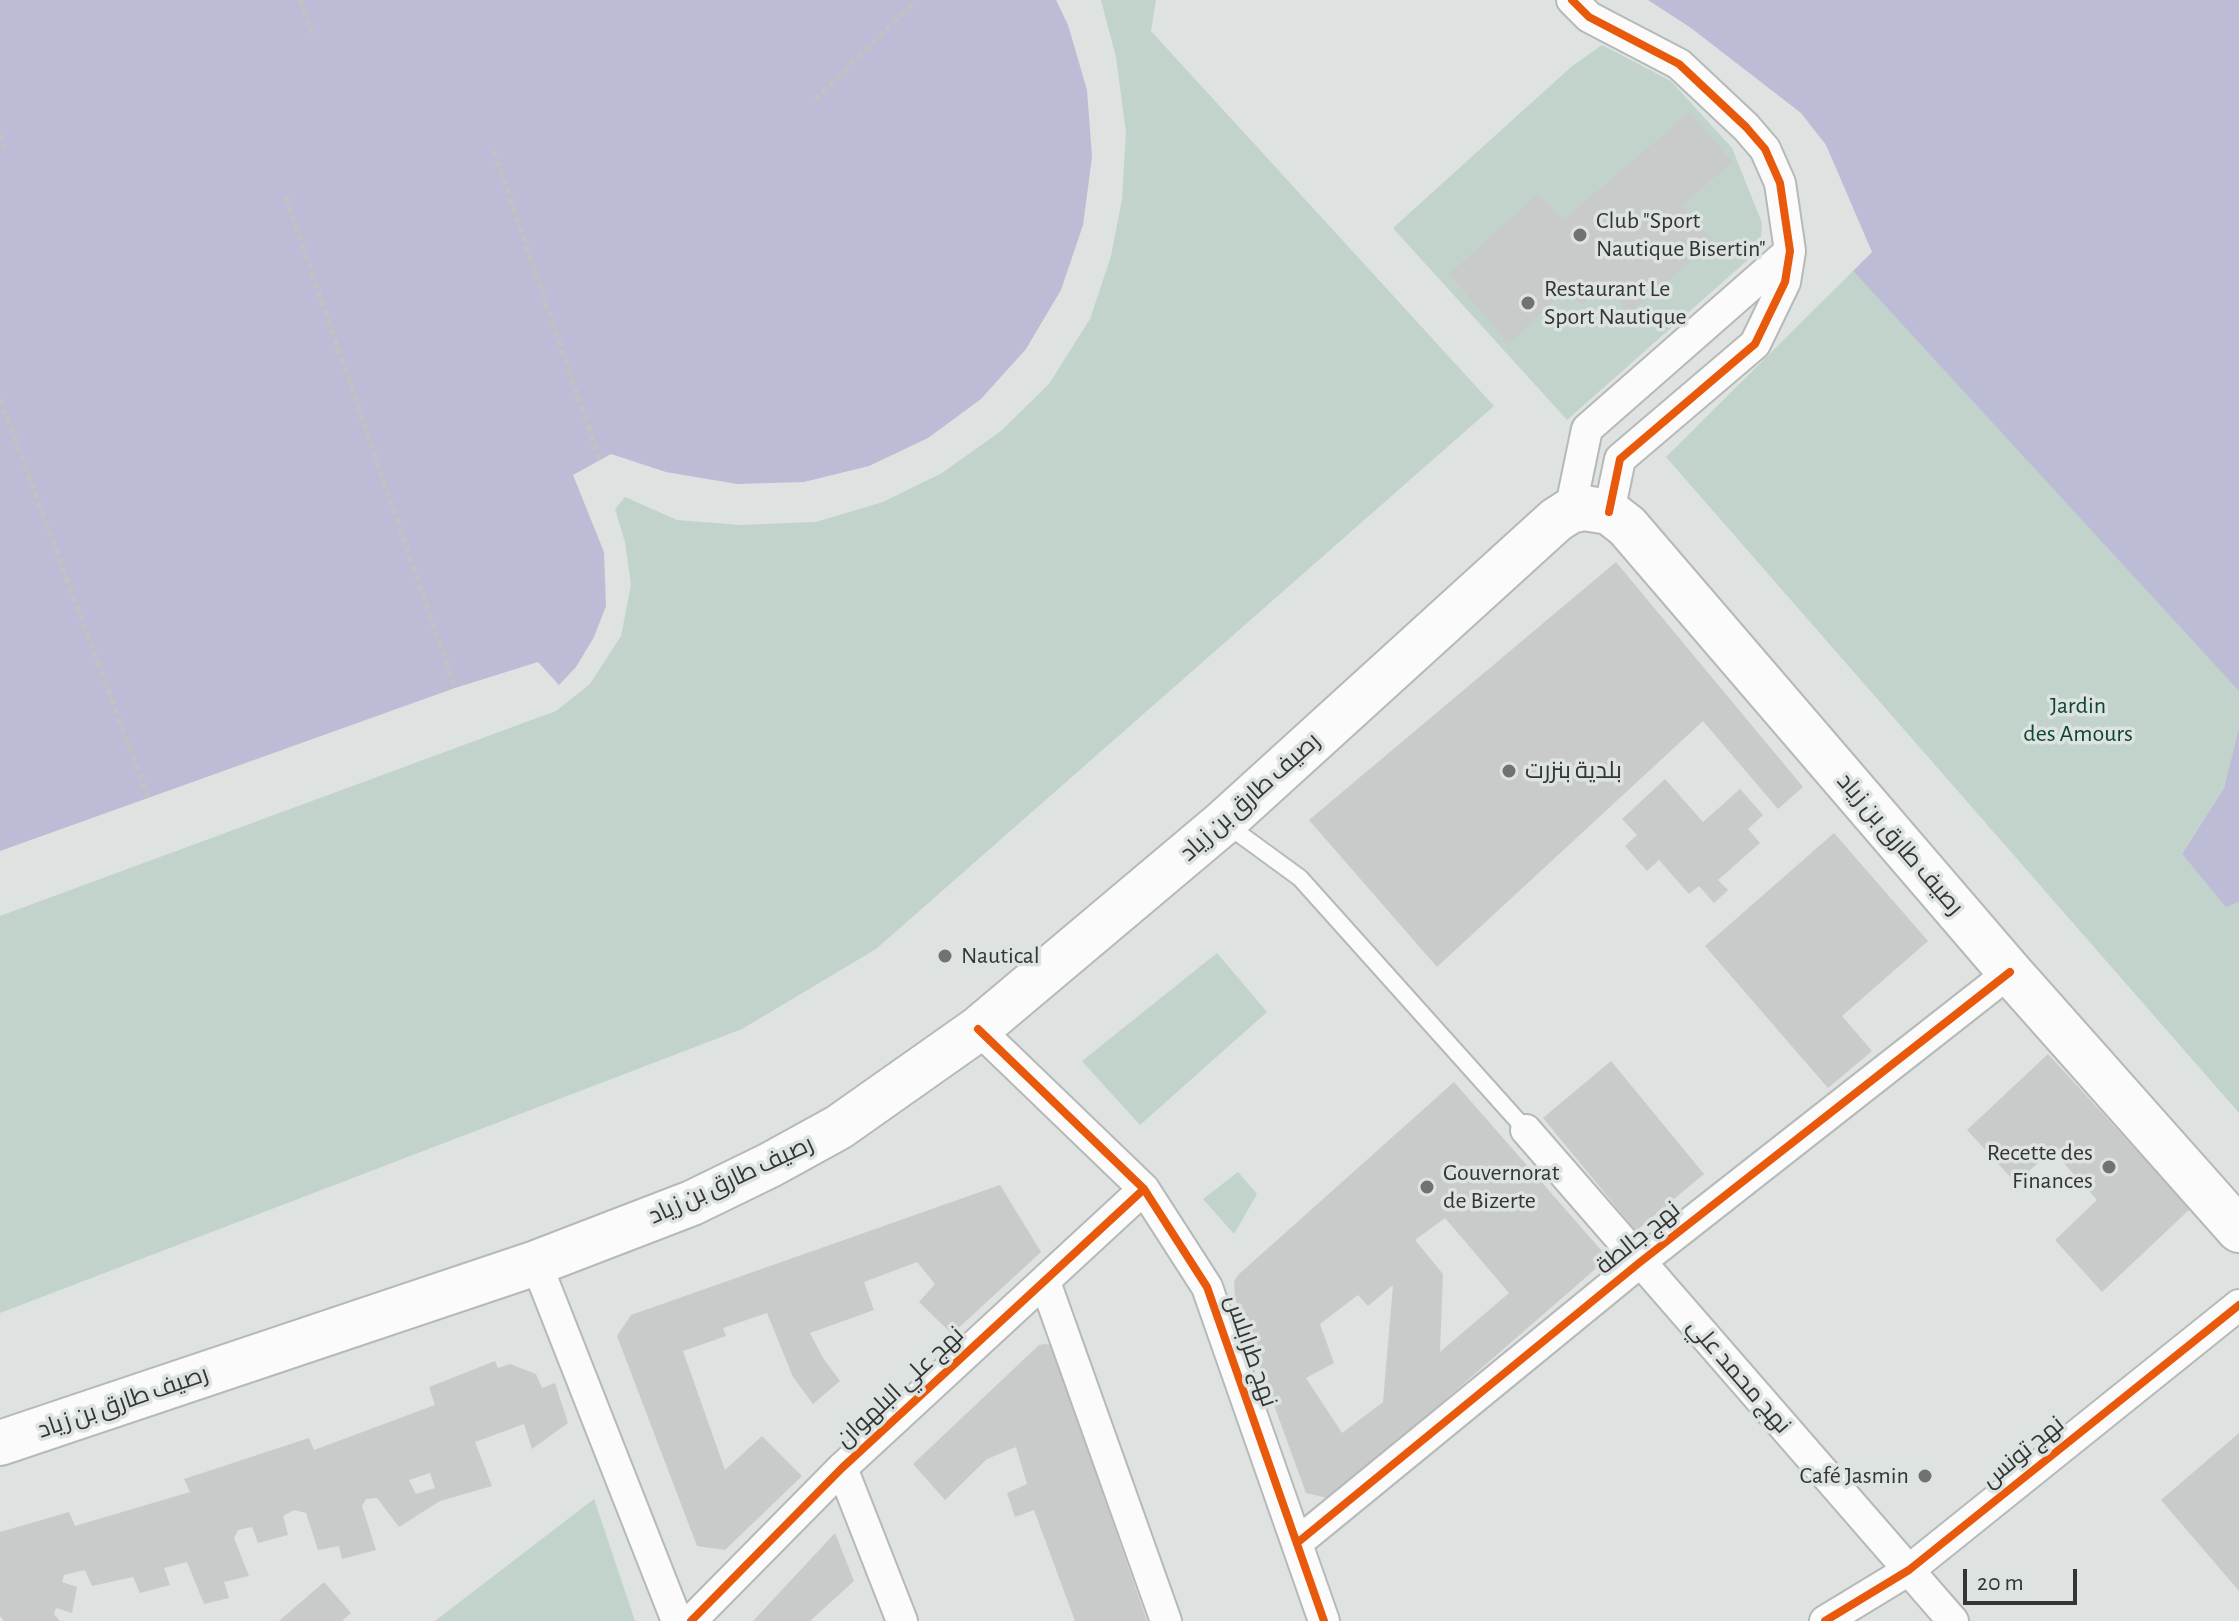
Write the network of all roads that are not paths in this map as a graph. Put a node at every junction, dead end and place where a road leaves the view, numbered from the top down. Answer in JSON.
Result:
{"nodes":[{"id":1,"x":1572,"y":0,"type":"edge"},
{"id":2,"x":1790,"y":251,"type":"junction"},
{"id":3,"x":1589,"y":512,"type":"junction"},
{"id":4,"x":1224,"y":822,"type":"junction"},
{"id":5,"x":2010,"y":972,"type":"junction"},
{"id":6,"x":978,"y":1029,"type":"junction"},
{"id":7,"x":1526,"y":1130,"type":"joint"},
{"id":8,"x":1144,"y":1189,"type":"junction"},
{"id":9,"x":2239,"y":1230,"type":"edge"},
{"id":10,"x":536,"y":1263,"type":"junction"},
{"id":11,"x":1639,"y":1263,"type":"junction"},
{"id":12,"x":1045,"y":1282,"type":"junction"},
{"id":13,"x":2239,"y":1305,"type":"edge"},
{"id":14,"x":0,"y":1443,"type":"edge"},
{"id":15,"x":842,"y":1468,"type":"junction"},
{"id":16,"x":1297,"y":1543,"type":"junction"},
{"id":17,"x":1909,"y":1570,"type":"junction"},
{"id":18,"x":677,"y":1621,"type":"edge"},
{"id":19,"x":691,"y":1621,"type":"edge"},
{"id":20,"x":902,"y":1621,"type":"edge"},
{"id":21,"x":1166,"y":1621,"type":"edge"},
{"id":22,"x":1324,"y":1621,"type":"edge"},
{"id":23,"x":1825,"y":1621,"type":"edge"},
{"id":24,"x":1953,"y":1621,"type":"edge"}],
"edges":[{"from":1,"to":2,"type":"street"},
{"from":2,"to":3,"type":"street"},
{"from":2,"to":3,"type":"street"},
{"from":3,"to":4,"type":"main road","name":"رصيف طارق بن زياد"},
{"from":3,"to":5,"type":"main road","name":"رصيف طارق بن زياد"},
{"from":4,"to":6,"type":"main road","name":"رصيف طارق بن زياد"},
{"from":4,"to":7,"type":"lane"},
{"from":5,"to":9,"type":"main road","name":"رصيف طارق بن زياد"},
{"from":5,"to":11,"type":"street","name":"نهج جالطة"},
{"from":6,"to":8,"type":"street","name":"نهج طرابلس"},
{"from":6,"to":10,"type":"main road","name":"رصيف طارق بن زياد"},
{"from":7,"to":11,"type":"street","name":"نهج محمد علي"},
{"from":8,"to":12,"type":"street","name":"نهج علي البلهوان"},
{"from":8,"to":16,"type":"street","name":"نهج طرابلس"},
{"from":10,"to":14,"type":"main road","name":"رصيف طارق بن زياد"},
{"from":10,"to":18,"type":"street"},
{"from":11,"to":16,"type":"street","name":"نهج جالطة"},
{"from":11,"to":17,"type":"street","name":"نهج محمد علي"},
{"from":12,"to":15,"type":"street","name":"نهج علي البلهوان"},
{"from":12,"to":21,"type":"street"},
{"from":13,"to":17,"type":"street","name":"نهج تونس"},
{"from":15,"to":19,"type":"street","name":"نهج علي البلهوان"},
{"from":15,"to":20,"type":"street"},
{"from":16,"to":22,"type":"street","name":"نهج طرابلس"},
{"from":17,"to":23,"type":"street","name":"نهج تونس"},
{"from":17,"to":24,"type":"street","name":"نهج محمد علي"}]}
